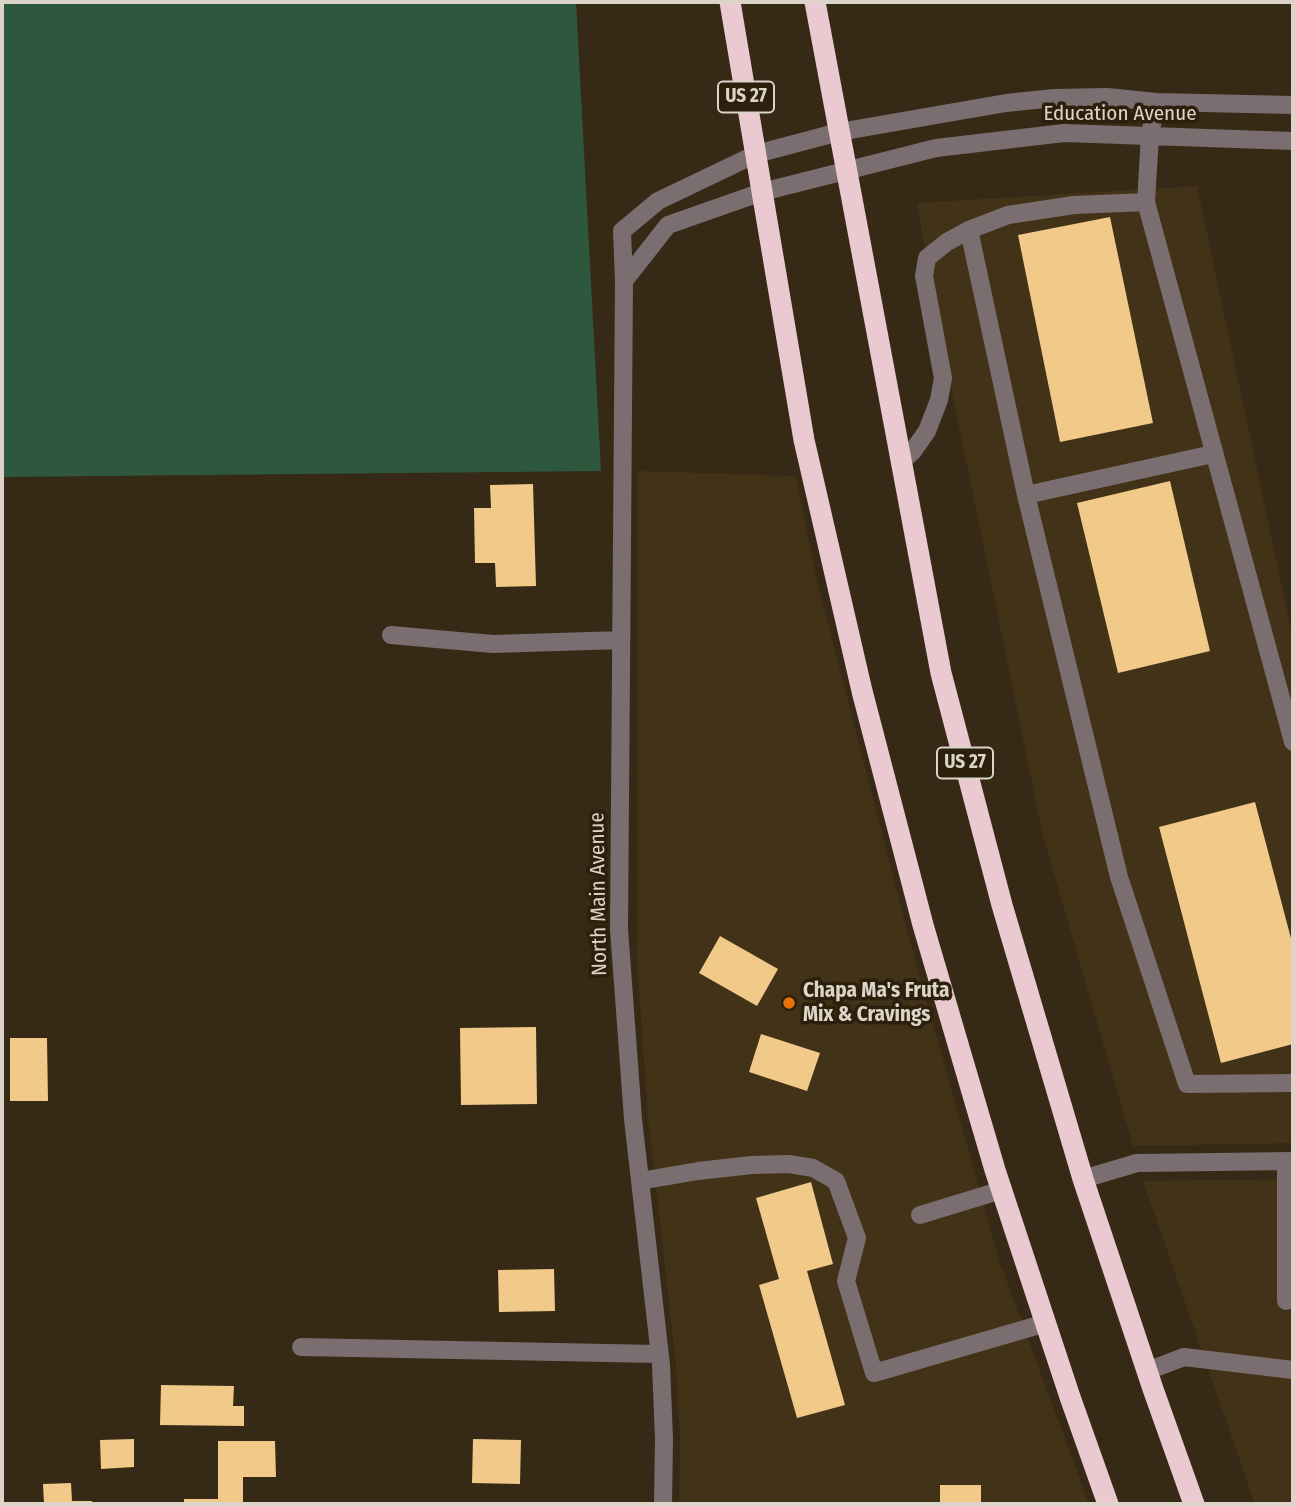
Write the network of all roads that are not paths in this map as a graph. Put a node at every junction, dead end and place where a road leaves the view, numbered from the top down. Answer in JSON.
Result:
{"nodes":[{"id":1,"x":730,"y":2,"type":"edge"},
{"id":2,"x":814,"y":2,"type":"edge"},
{"id":3,"x":1156,"y":102,"type":"junction"},
{"id":4,"x":1293,"y":105,"type":"edge"},
{"id":5,"x":839,"y":132,"type":"junction"},
{"id":6,"x":1150,"y":135,"type":"junction"},
{"id":7,"x":1293,"y":141,"type":"edge"},
{"id":8,"x":756,"y":154,"type":"junction"},
{"id":9,"x":846,"y":171,"type":"junction"},
{"id":10,"x":762,"y":192,"type":"junction"},
{"id":11,"x":1146,"y":202,"type":"junction"},
{"id":12,"x":969,"y":230,"type":"junction"},
{"id":13,"x":624,"y":281,"type":"junction"},
{"id":14,"x":1213,"y":454,"type":"junction"},
{"id":15,"x":901,"y":462,"type":"junction"},
{"id":16,"x":1026,"y":495,"type":"junction"},
{"id":17,"x":391,"y":635,"type":"dead end"},
{"id":18,"x":621,"y":640,"type":"junction"},
{"id":19,"x":1293,"y":742,"type":"edge"},
{"id":20,"x":1293,"y":1083,"type":"edge"},
{"id":21,"x":1290,"y":1161,"type":"edge"},
{"id":22,"x":1083,"y":1179,"type":"junction"},
{"id":23,"x":640,"y":1181,"type":"junction"},
{"id":24,"x":1002,"y":1189,"type":"junction"},
{"id":25,"x":920,"y":1215,"type":"dead end"},
{"id":26,"x":1286,"y":1301,"type":"dead end"},
{"id":27,"x":1046,"y":1323,"type":"junction"},
{"id":28,"x":302,"y":1347,"type":"dead end"},
{"id":29,"x":658,"y":1354,"type":"junction"},
{"id":30,"x":1293,"y":1370,"type":"edge"},
{"id":31,"x":1147,"y":1371,"type":"junction"},
{"id":32,"x":663,"y":1504,"type":"edge"},
{"id":33,"x":1108,"y":1504,"type":"edge"},
{"id":34,"x":1194,"y":1504,"type":"edge"}],
"edges":[{"from":1,"to":8,"type":"highway","number":"US 27"},
{"from":2,"to":5,"type":"highway","number":"US 27"},
{"from":3,"to":4,"type":"street"},
{"from":3,"to":5,"type":"street"},
{"from":3,"to":6,"type":"street"},
{"from":5,"to":8,"type":"street"},
{"from":5,"to":9,"type":"highway","number":"US 27"},
{"from":6,"to":7,"type":"street","name":"Education Avenue"},
{"from":6,"to":9,"type":"street","name":"Education Avenue"},
{"from":6,"to":11,"type":"street"},
{"from":8,"to":10,"type":"highway","number":"US 27"},
{"from":8,"to":13,"type":"street","name":"North Main Avenue"},
{"from":9,"to":10,"type":"street","name":"Education Avenue"},
{"from":9,"to":15,"type":"highway","number":"US 27"},
{"from":10,"to":13,"type":"street","name":"Education Avenue"},
{"from":10,"to":24,"type":"highway","number":"US 27"},
{"from":11,"to":12,"type":"street"},
{"from":11,"to":14,"type":"street"},
{"from":12,"to":15,"type":"street"},
{"from":12,"to":16,"type":"street"},
{"from":13,"to":18,"type":"street","name":"North Main Avenue"},
{"from":14,"to":16,"type":"street"},
{"from":14,"to":19,"type":"street"},
{"from":15,"to":22,"type":"highway","number":"US 27"},
{"from":16,"to":20,"type":"street"},
{"from":17,"to":18,"type":"street"},
{"from":18,"to":23,"type":"street","name":"North Main Avenue"},
{"from":21,"to":22,"type":"street"},
{"from":21,"to":26,"type":"street"},
{"from":22,"to":31,"type":"highway","number":"US 27"},
{"from":23,"to":27,"type":"street"},
{"from":23,"to":29,"type":"street","name":"North Main Avenue"},
{"from":24,"to":25,"type":"street"},
{"from":24,"to":27,"type":"highway","number":"US 27"},
{"from":27,"to":33,"type":"highway","number":"US 27"},
{"from":28,"to":29,"type":"street"},
{"from":29,"to":32,"type":"street","name":"North Main Avenue"},
{"from":30,"to":31,"type":"street"},
{"from":31,"to":34,"type":"highway","number":"US 27"}]}
